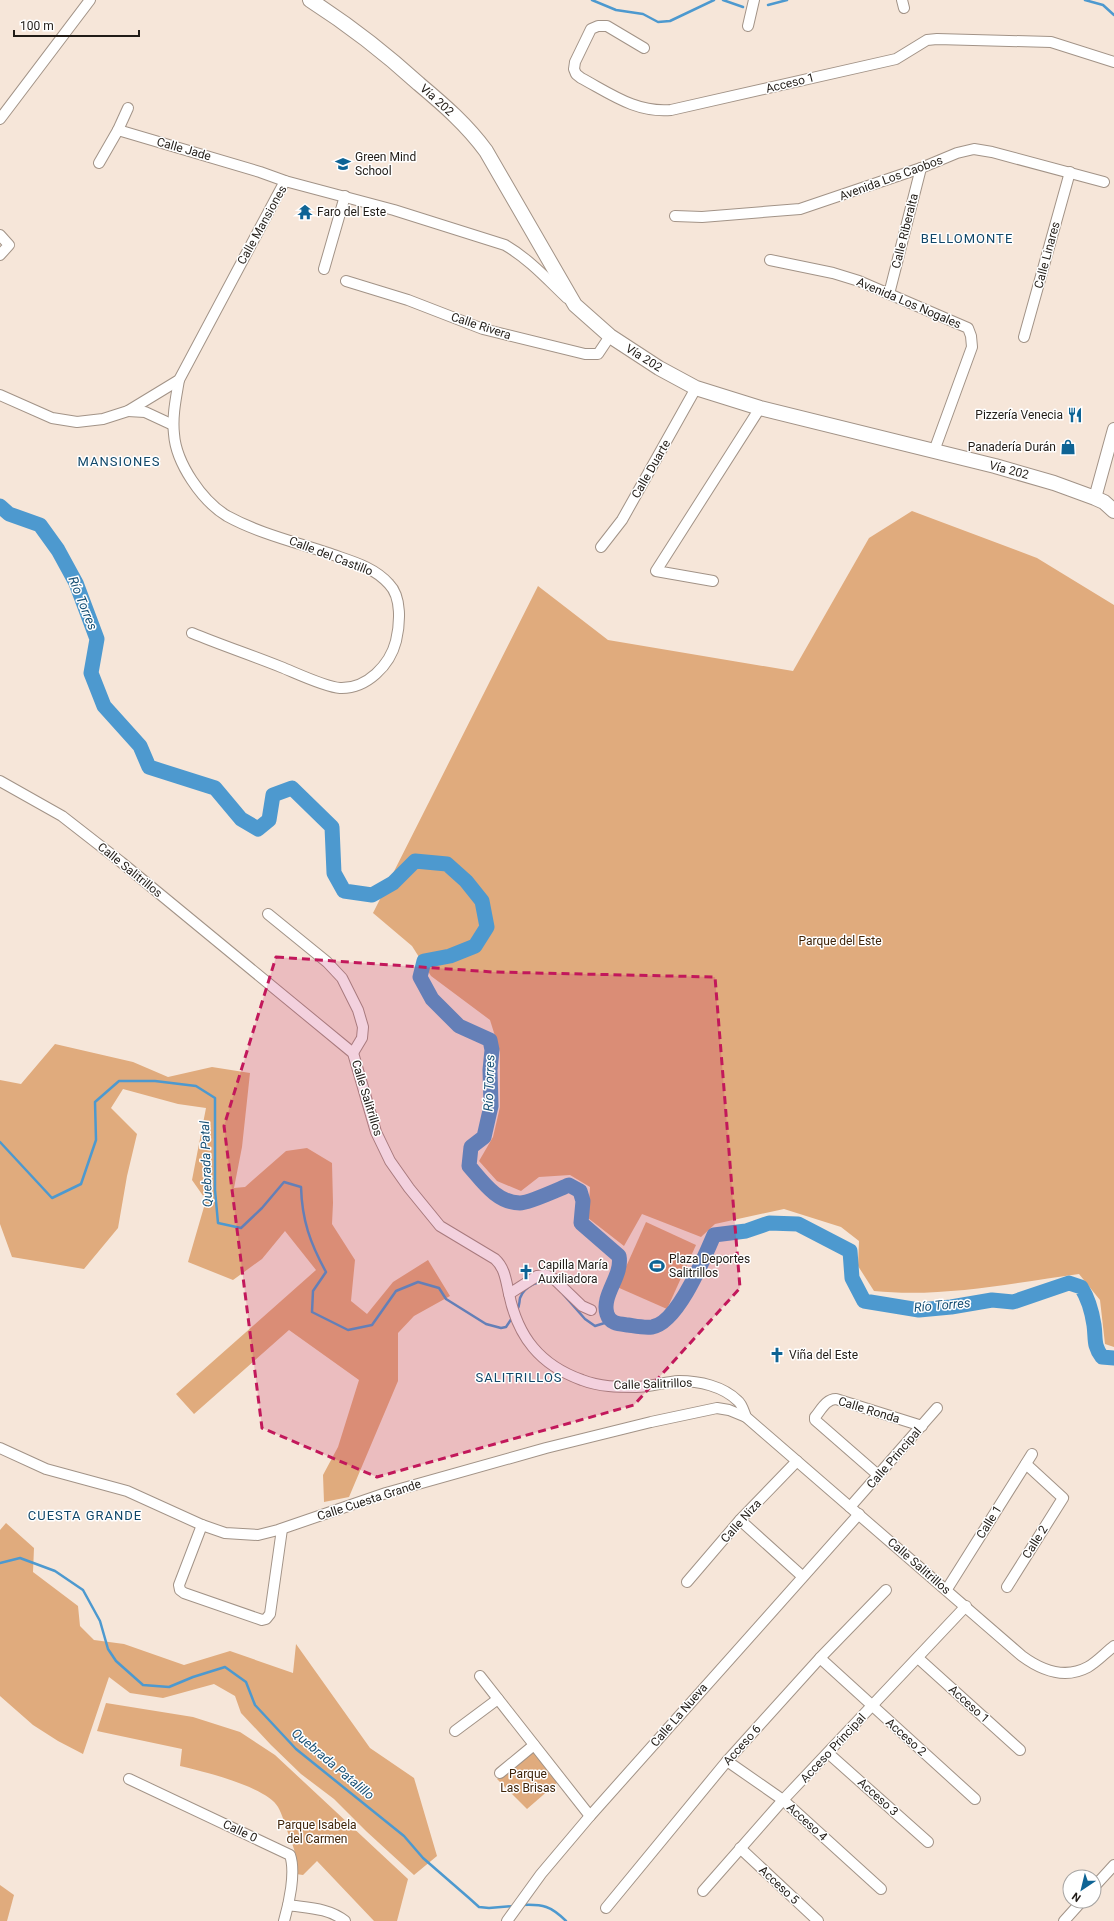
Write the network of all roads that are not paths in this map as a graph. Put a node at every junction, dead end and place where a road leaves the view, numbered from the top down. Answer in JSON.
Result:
{"nodes":[{"id":1,"x":90,"y":0,"type":"edge"},
{"id":2,"x":310,"y":0,"type":"edge"},
{"id":3,"x":754,"y":0,"type":"edge"},
{"id":4,"x":748,"y":26,"type":"dead end"},
{"id":5,"x":644,"y":48,"type":"dead end"},
{"id":6,"x":1114,"y":62,"type":"edge"},
{"id":7,"x":128,"y":108,"type":"dead end"},
{"id":8,"x":0,"y":119,"type":"edge"},
{"id":9,"x":118,"y":130,"type":"junction"},
{"id":10,"x":99,"y":163,"type":"dead end"},
{"id":11,"x":921,"y":168,"type":"junction"},
{"id":12,"x":1070,"y":172,"type":"junction"},
{"id":13,"x":285,"y":181,"type":"junction"},
{"id":14,"x":1104,"y":182,"type":"dead end"},
{"id":15,"x":345,"y":196,"type":"junction"},
{"id":16,"x":675,"y":216,"type":"dead end"},
{"id":17,"x":0,"y":235,"type":"edge"},
{"id":18,"x":0,"y":255,"type":"edge"},
{"id":19,"x":770,"y":260,"type":"dead end"},
{"id":20,"x":324,"y":269,"type":"dead end"},
{"id":21,"x":346,"y":281,"type":"dead end"},
{"id":22,"x":889,"y":294,"type":"junction"},
{"id":23,"x":575,"y":305,"type":"junction"},
{"id":24,"x":610,"y":336,"type":"junction"},
{"id":25,"x":1024,"y":337,"type":"dead end"},
{"id":26,"x":178,"y":380,"type":"junction"},
{"id":27,"x":696,"y":388,"type":"junction"},
{"id":28,"x":0,"y":395,"type":"edge"},
{"id":29,"x":760,"y":408,"type":"junction"},
{"id":30,"x":128,"y":411,"type":"junction"},
{"id":31,"x":173,"y":425,"type":"junction"},
{"id":32,"x":1114,"y":429,"type":"edge"},
{"id":33,"x":934,"y":451,"type":"junction"},
{"id":34,"x":1095,"y":498,"type":"junction"},
{"id":35,"x":1114,"y":512,"type":"edge"},
{"id":36,"x":601,"y":547,"type":"dead end"},
{"id":37,"x":713,"y":581,"type":"dead end"},
{"id":38,"x":192,"y":634,"type":"dead end"},
{"id":39,"x":0,"y":781,"type":"edge"},
{"id":40,"x":268,"y":914,"type":"dead end"},
{"id":41,"x":354,"y":1053,"type":"junction"},
{"id":42,"x":510,"y":1300,"type":"junction"},
{"id":43,"x":591,"y":1310,"type":"dead end"},
{"id":44,"x":937,"y":1408,"type":"dead end"},
{"id":45,"x":746,"y":1417,"type":"junction"},
{"id":46,"x":922,"y":1426,"type":"junction"},
{"id":47,"x":0,"y":1448,"type":"edge"},
{"id":48,"x":1032,"y":1454,"type":"dead end"},
{"id":49,"x":797,"y":1461,"type":"junction"},
{"id":50,"x":1026,"y":1464,"type":"junction"},
{"id":51,"x":878,"y":1475,"type":"junction"},
{"id":52,"x":850,"y":1507,"type":"junction"},
{"id":53,"x":859,"y":1514,"type":"junction"},
{"id":54,"x":740,"y":1520,"type":"junction"},
{"id":55,"x":202,"y":1525,"type":"junction"},
{"id":56,"x":282,"y":1529,"type":"junction"},
{"id":57,"x":802,"y":1576,"type":"junction"},
{"id":58,"x":687,"y":1582,"type":"dead end"},
{"id":59,"x":1007,"y":1587,"type":"dead end"},
{"id":60,"x":947,"y":1589,"type":"junction"},
{"id":61,"x":886,"y":1590,"type":"dead end"},
{"id":62,"x":966,"y":1606,"type":"junction"},
{"id":63,"x":1114,"y":1646,"type":"edge"},
{"id":64,"x":1114,"y":1655,"type":"edge"},
{"id":65,"x":820,"y":1658,"type":"junction"},
{"id":66,"x":918,"y":1658,"type":"junction"},
{"id":67,"x":1088,"y":1667,"type":"junction"},
{"id":68,"x":480,"y":1676,"type":"dead end"},
{"id":69,"x":498,"y":1699,"type":"junction"},
{"id":70,"x":872,"y":1706,"type":"junction"},
{"id":71,"x":455,"y":1731,"type":"dead end"},
{"id":72,"x":534,"y":1745,"type":"junction"},
{"id":73,"x":1020,"y":1750,"type":"dead end"},
{"id":74,"x":828,"y":1753,"type":"junction"},
{"id":75,"x":727,"y":1761,"type":"junction"},
{"id":76,"x":500,"y":1773,"type":"dead end"},
{"id":77,"x":129,"y":1779,"type":"dead end"},
{"id":78,"x":975,"y":1799,"type":"dead end"},
{"id":79,"x":783,"y":1800,"type":"junction"},
{"id":80,"x":590,"y":1816,"type":"junction"},
{"id":81,"x":928,"y":1842,"type":"dead end"},
{"id":82,"x":740,"y":1848,"type":"junction"},
{"id":83,"x":1114,"y":1865,"type":"edge"},
{"id":84,"x":1102,"y":1878,"type":"edge"},
{"id":85,"x":881,"y":1889,"type":"dead end"},
{"id":86,"x":703,"y":1891,"type":"dead end"},
{"id":87,"x":288,"y":1905,"type":"junction"},
{"id":88,"x":606,"y":1908,"type":"dead end"},
{"id":89,"x":1075,"y":1909,"type":"edge"},
{"id":90,"x":284,"y":1921,"type":"edge"},
{"id":91,"x":345,"y":1921,"type":"edge"},
{"id":92,"x":507,"y":1921,"type":"edge"},
{"id":93,"x":818,"y":1921,"type":"edge"},
{"id":94,"x":1064,"y":1921,"type":"edge"}],
"edges":[{"from":1,"to":8,"type":"street"},
{"from":2,"to":23,"type":"main road","name":"Vía 202"},
{"from":3,"to":4,"type":"street"},
{"from":5,"to":6,"type":"street","name":"Acceso 1"},
{"from":7,"to":9,"type":"street"},
{"from":9,"to":10,"type":"street"},
{"from":9,"to":13,"type":"street","name":"Calle Jade"},
{"from":11,"to":12,"type":"street","name":"Avenida Los Caobos"},
{"from":11,"to":16,"type":"street","name":"Avenida Los Caobos"},
{"from":11,"to":22,"type":"street","name":"Calle Riberalta"},
{"from":12,"to":14,"type":"street","name":"Avenida Los Caobos"},
{"from":12,"to":25,"type":"street","name":"Calle Linares"},
{"from":13,"to":15,"type":"street","name":"Calle Mansiones"},
{"from":13,"to":26,"type":"street","name":"Calle Mansiones"},
{"from":15,"to":20,"type":"street"},
{"from":15,"to":23,"type":"street","name":"Calle Mansiones"},
{"from":17,"to":18,"type":"street"},
{"from":19,"to":22,"type":"street","name":"Avenida Los Nogales"},
{"from":21,"to":24,"type":"street","name":"Calle Rivera"},
{"from":22,"to":33,"type":"street","name":"Avenida Los Nogales"},
{"from":23,"to":24,"type":"main road","name":"Vía 202"},
{"from":24,"to":27,"type":"main road","name":"Vía 202"},
{"from":26,"to":30,"type":"street","name":"Calle Mansiones"},
{"from":26,"to":31,"type":"street","name":"Calle del Castillo"},
{"from":27,"to":29,"type":"main road","name":"Vía 202"},
{"from":27,"to":36,"type":"street","name":"Calle Duarte"},
{"from":28,"to":30,"type":"street","name":"Calle Mansiones"},
{"from":29,"to":33,"type":"main road","name":"Vía 202"},
{"from":29,"to":37,"type":"street"},
{"from":30,"to":31,"type":"street"},
{"from":31,"to":38,"type":"street","name":"Calle del Castillo"},
{"from":32,"to":34,"type":"street"},
{"from":33,"to":34,"type":"main road","name":"Vía 202"},
{"from":34,"to":35,"type":"main road","name":"Vía 202"},
{"from":39,"to":41,"type":"street","name":"Calle Salitrillos"},
{"from":40,"to":41,"type":"street"},
{"from":41,"to":42,"type":"street","name":"Calle Salitrillos"},
{"from":42,"to":43,"type":"street"},
{"from":42,"to":45,"type":"street","name":"Calle Salitrillos"},
{"from":44,"to":46,"type":"street","name":"Calle Principal"},
{"from":45,"to":49,"type":"street","name":"Calle Salitrillos"},
{"from":45,"to":56,"type":"street","name":"Calle Cuesta Grande"},
{"from":46,"to":51,"type":"street","name":"Calle Principal"},
{"from":46,"to":51,"type":"street","name":"Calle Ronda"},
{"from":47,"to":55,"type":"street","name":"Calle Cuesta Grande"},
{"from":48,"to":50,"type":"street","name":"Calle 1"},
{"from":49,"to":52,"type":"street","name":"Calle Salitrillos"},
{"from":49,"to":54,"type":"street","name":"Calle Niza"},
{"from":50,"to":59,"type":"street","name":"Calle 2"},
{"from":50,"to":60,"type":"street","name":"Calle 1"},
{"from":51,"to":52,"type":"street","name":"Calle Principal"},
{"from":52,"to":53,"type":"street","name":"Calle Salitrillos"},
{"from":53,"to":57,"type":"street","name":"Calle La Nueva"},
{"from":53,"to":60,"type":"street","name":"Calle Salitrillos"},
{"from":54,"to":57,"type":"street"},
{"from":54,"to":58,"type":"street","name":"Calle Niza"},
{"from":55,"to":56,"type":"street","name":"Calle Cuesta Grande"},
{"from":55,"to":56,"type":"street"},
{"from":57,"to":80,"type":"street","name":"Calle La Nueva"},
{"from":60,"to":62,"type":"street","name":"Calle Salitrillos"},
{"from":61,"to":65,"type":"street","name":"Acceso 6"},
{"from":62,"to":66,"type":"street","name":"Acceso Principal"},
{"from":62,"to":67,"type":"street","name":"Calle Salitrillos"},
{"from":63,"to":67,"type":"street","name":"Calle Salitrillos"},
{"from":64,"to":67,"type":"street"},
{"from":65,"to":70,"type":"street","name":"Acceso 2"},
{"from":65,"to":75,"type":"street","name":"Acceso 6"},
{"from":66,"to":70,"type":"street","name":"Acceso Principal"},
{"from":66,"to":73,"type":"street","name":"Acceso 1"},
{"from":68,"to":69,"type":"street"},
{"from":69,"to":71,"type":"street"},
{"from":69,"to":72,"type":"street"},
{"from":70,"to":74,"type":"street","name":"Acceso Principal"},
{"from":70,"to":78,"type":"street","name":"Acceso 2"},
{"from":72,"to":76,"type":"street"},
{"from":72,"to":80,"type":"street"},
{"from":74,"to":79,"type":"street","name":"Acceso Principal"},
{"from":74,"to":81,"type":"street","name":"Acceso 3"},
{"from":75,"to":79,"type":"street","name":"Acceso 4"},
{"from":75,"to":88,"type":"street","name":"Acceso 6"},
{"from":77,"to":87,"type":"street","name":"Calle 0"},
{"from":79,"to":82,"type":"street","name":"Acceso Principal"},
{"from":79,"to":85,"type":"street","name":"Acceso 4"},
{"from":80,"to":92,"type":"street","name":"Calle La Nueva"},
{"from":82,"to":86,"type":"street","name":"Acceso Principal"},
{"from":82,"to":93,"type":"street","name":"Acceso 5"},
{"from":83,"to":84,"type":"street"},
{"from":87,"to":90,"type":"street","name":"Calle 0"},
{"from":87,"to":91,"type":"street"},
{"from":89,"to":94,"type":"street"}]}
